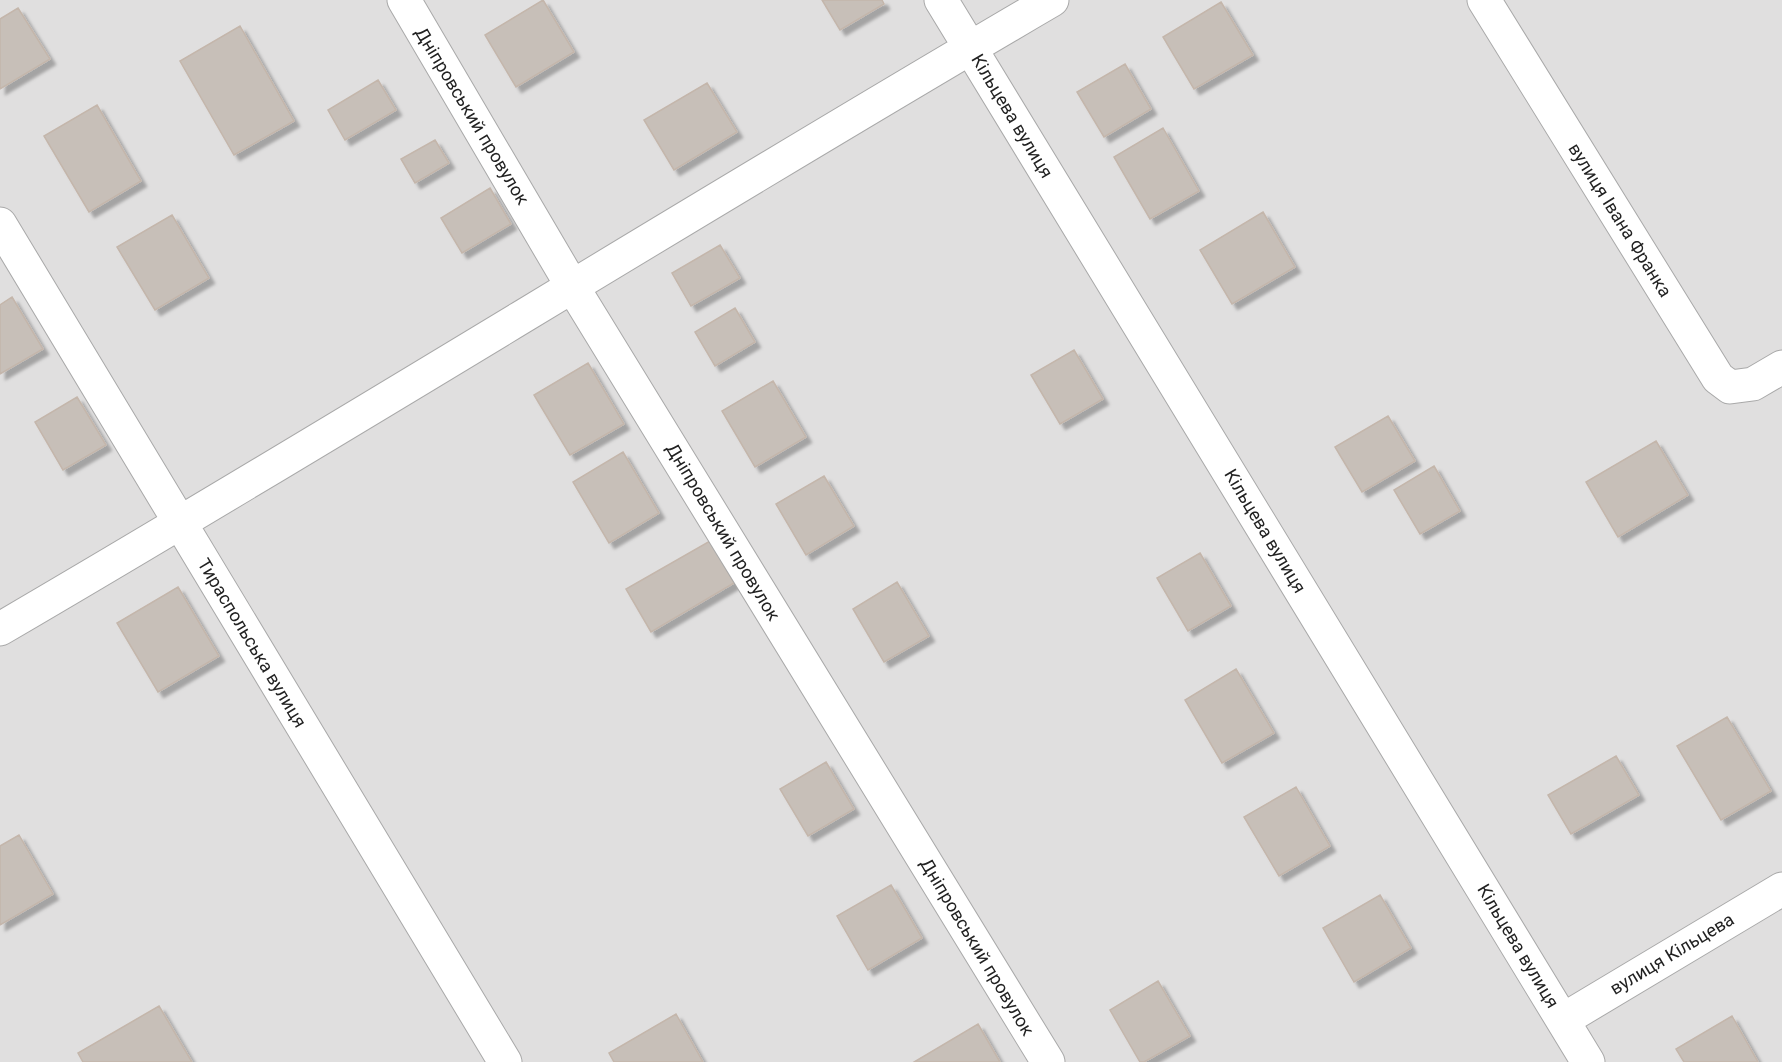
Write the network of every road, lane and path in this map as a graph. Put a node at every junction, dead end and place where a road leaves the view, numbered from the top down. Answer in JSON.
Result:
{"nodes":[{"id":1,"x":404,"y":0,"type":"edge"},
{"id":2,"x":941,"y":0,"type":"edge"},
{"id":3,"x":1052,"y":0,"type":"edge"},
{"id":4,"x":1484,"y":0,"type":"edge"},
{"id":5,"x":970,"y":48,"type":"junction"},
{"id":6,"x":0,"y":224,"type":"edge"},
{"id":7,"x":572,"y":286,"type":"junction"},
{"id":8,"x":1782,"y":367,"type":"edge"},
{"id":9,"x":180,"y":524,"type":"junction"},
{"id":10,"x":0,"y":629,"type":"edge"},
{"id":11,"x":1782,"y":889,"type":"edge"},
{"id":12,"x":1563,"y":1020,"type":"junction"},
{"id":13,"x":505,"y":1062,"type":"edge"},
{"id":14,"x":1048,"y":1062,"type":"edge"},
{"id":15,"x":1588,"y":1062,"type":"edge"}],
"edges":[{"from":1,"to":7,"type":"street","name":"Дніпровський провулок"},
{"from":2,"to":5,"type":"street","name":"Кільцева вулиця"},
{"from":3,"to":5,"type":"street"},
{"from":4,"to":8,"type":"street","name":"вулиця Івана Франка"},
{"from":5,"to":7,"type":"street"},
{"from":5,"to":12,"type":"street","name":"Кільцева вулиця"},
{"from":6,"to":9,"type":"street","name":"Тираспольська вулиця"},
{"from":7,"to":9,"type":"street"},
{"from":7,"to":14,"type":"street","name":"Дніпровський провулок"},
{"from":9,"to":10,"type":"street"},
{"from":9,"to":13,"type":"street","name":"Тираспольська вулиця"},
{"from":11,"to":12,"type":"street","name":"вулиця Кільцева"},
{"from":12,"to":15,"type":"street","name":"Кільцева вулиця"}]}
